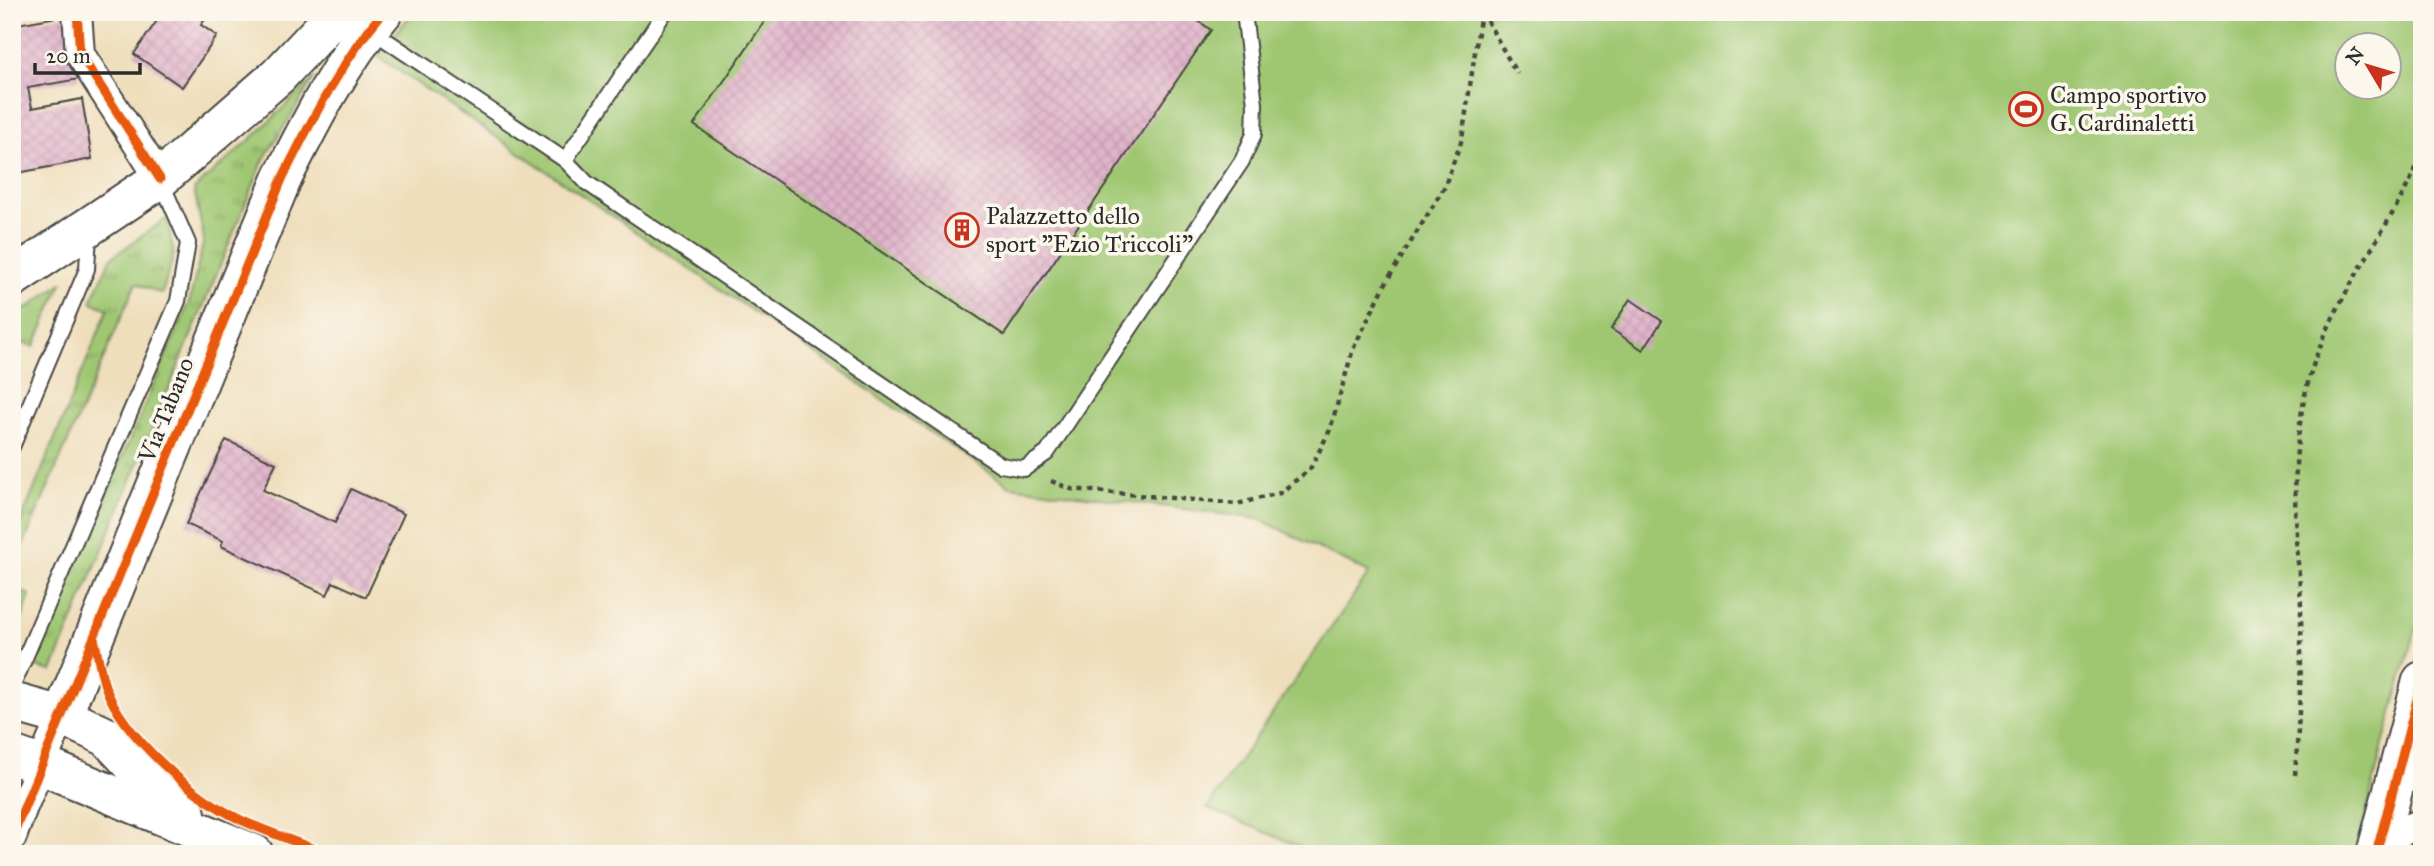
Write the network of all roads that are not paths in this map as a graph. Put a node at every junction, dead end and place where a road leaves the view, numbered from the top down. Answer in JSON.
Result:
{"nodes":[{"id":1,"x":77,"y":12,"type":"edge"},
{"id":2,"x":664,"y":12,"type":"edge"},
{"id":3,"x":1244,"y":12,"type":"edge"},
{"id":4,"x":358,"y":18,"type":"edge"},
{"id":5,"x":565,"y":160,"type":"junction"},
{"id":6,"x":160,"y":179,"type":"junction"},
{"id":7,"x":89,"y":229,"type":"junction"},
{"id":8,"x":12,"y":278,"type":"edge"},
{"id":9,"x":12,"y":447,"type":"edge"},
{"id":10,"x":2422,"y":681,"type":"edge"},
{"id":11,"x":12,"y":688,"type":"edge"},
{"id":12,"x":12,"y":702,"type":"edge"},
{"id":13,"x":62,"y":716,"type":"junction"},
{"id":14,"x":27,"y":760,"type":"edge"},
{"id":15,"x":2422,"y":823,"type":"edge"},
{"id":16,"x":209,"y":834,"type":"junction"},
{"id":17,"x":12,"y":837,"type":"edge"},
{"id":18,"x":2377,"y":847,"type":"edge"},
{"id":19,"x":254,"y":854,"type":"edge"}],
"edges":[{"from":1,"to":6,"type":"street"},
{"from":2,"to":5,"type":"lane"},
{"from":3,"to":5,"type":"lane"},
{"from":4,"to":5,"type":"lane"},
{"from":4,"to":6,"type":"street"},
{"from":4,"to":13,"type":"street","name":"Via Tabano"},
{"from":6,"to":7,"type":"street"},
{"from":6,"to":11,"type":"lane"},
{"from":7,"to":8,"type":"street"},
{"from":7,"to":9,"type":"lane"},
{"from":10,"to":18,"type":"street"},
{"from":12,"to":13,"type":"street"},
{"from":13,"to":14,"type":"street","name":"Via Tabano"},
{"from":13,"to":16,"type":"street"},
{"from":14,"to":16,"type":"street"},
{"from":14,"to":17,"type":"street","name":"Via Tabano"},
{"from":15,"to":18,"type":"street"},
{"from":16,"to":19,"type":"street"}]}
